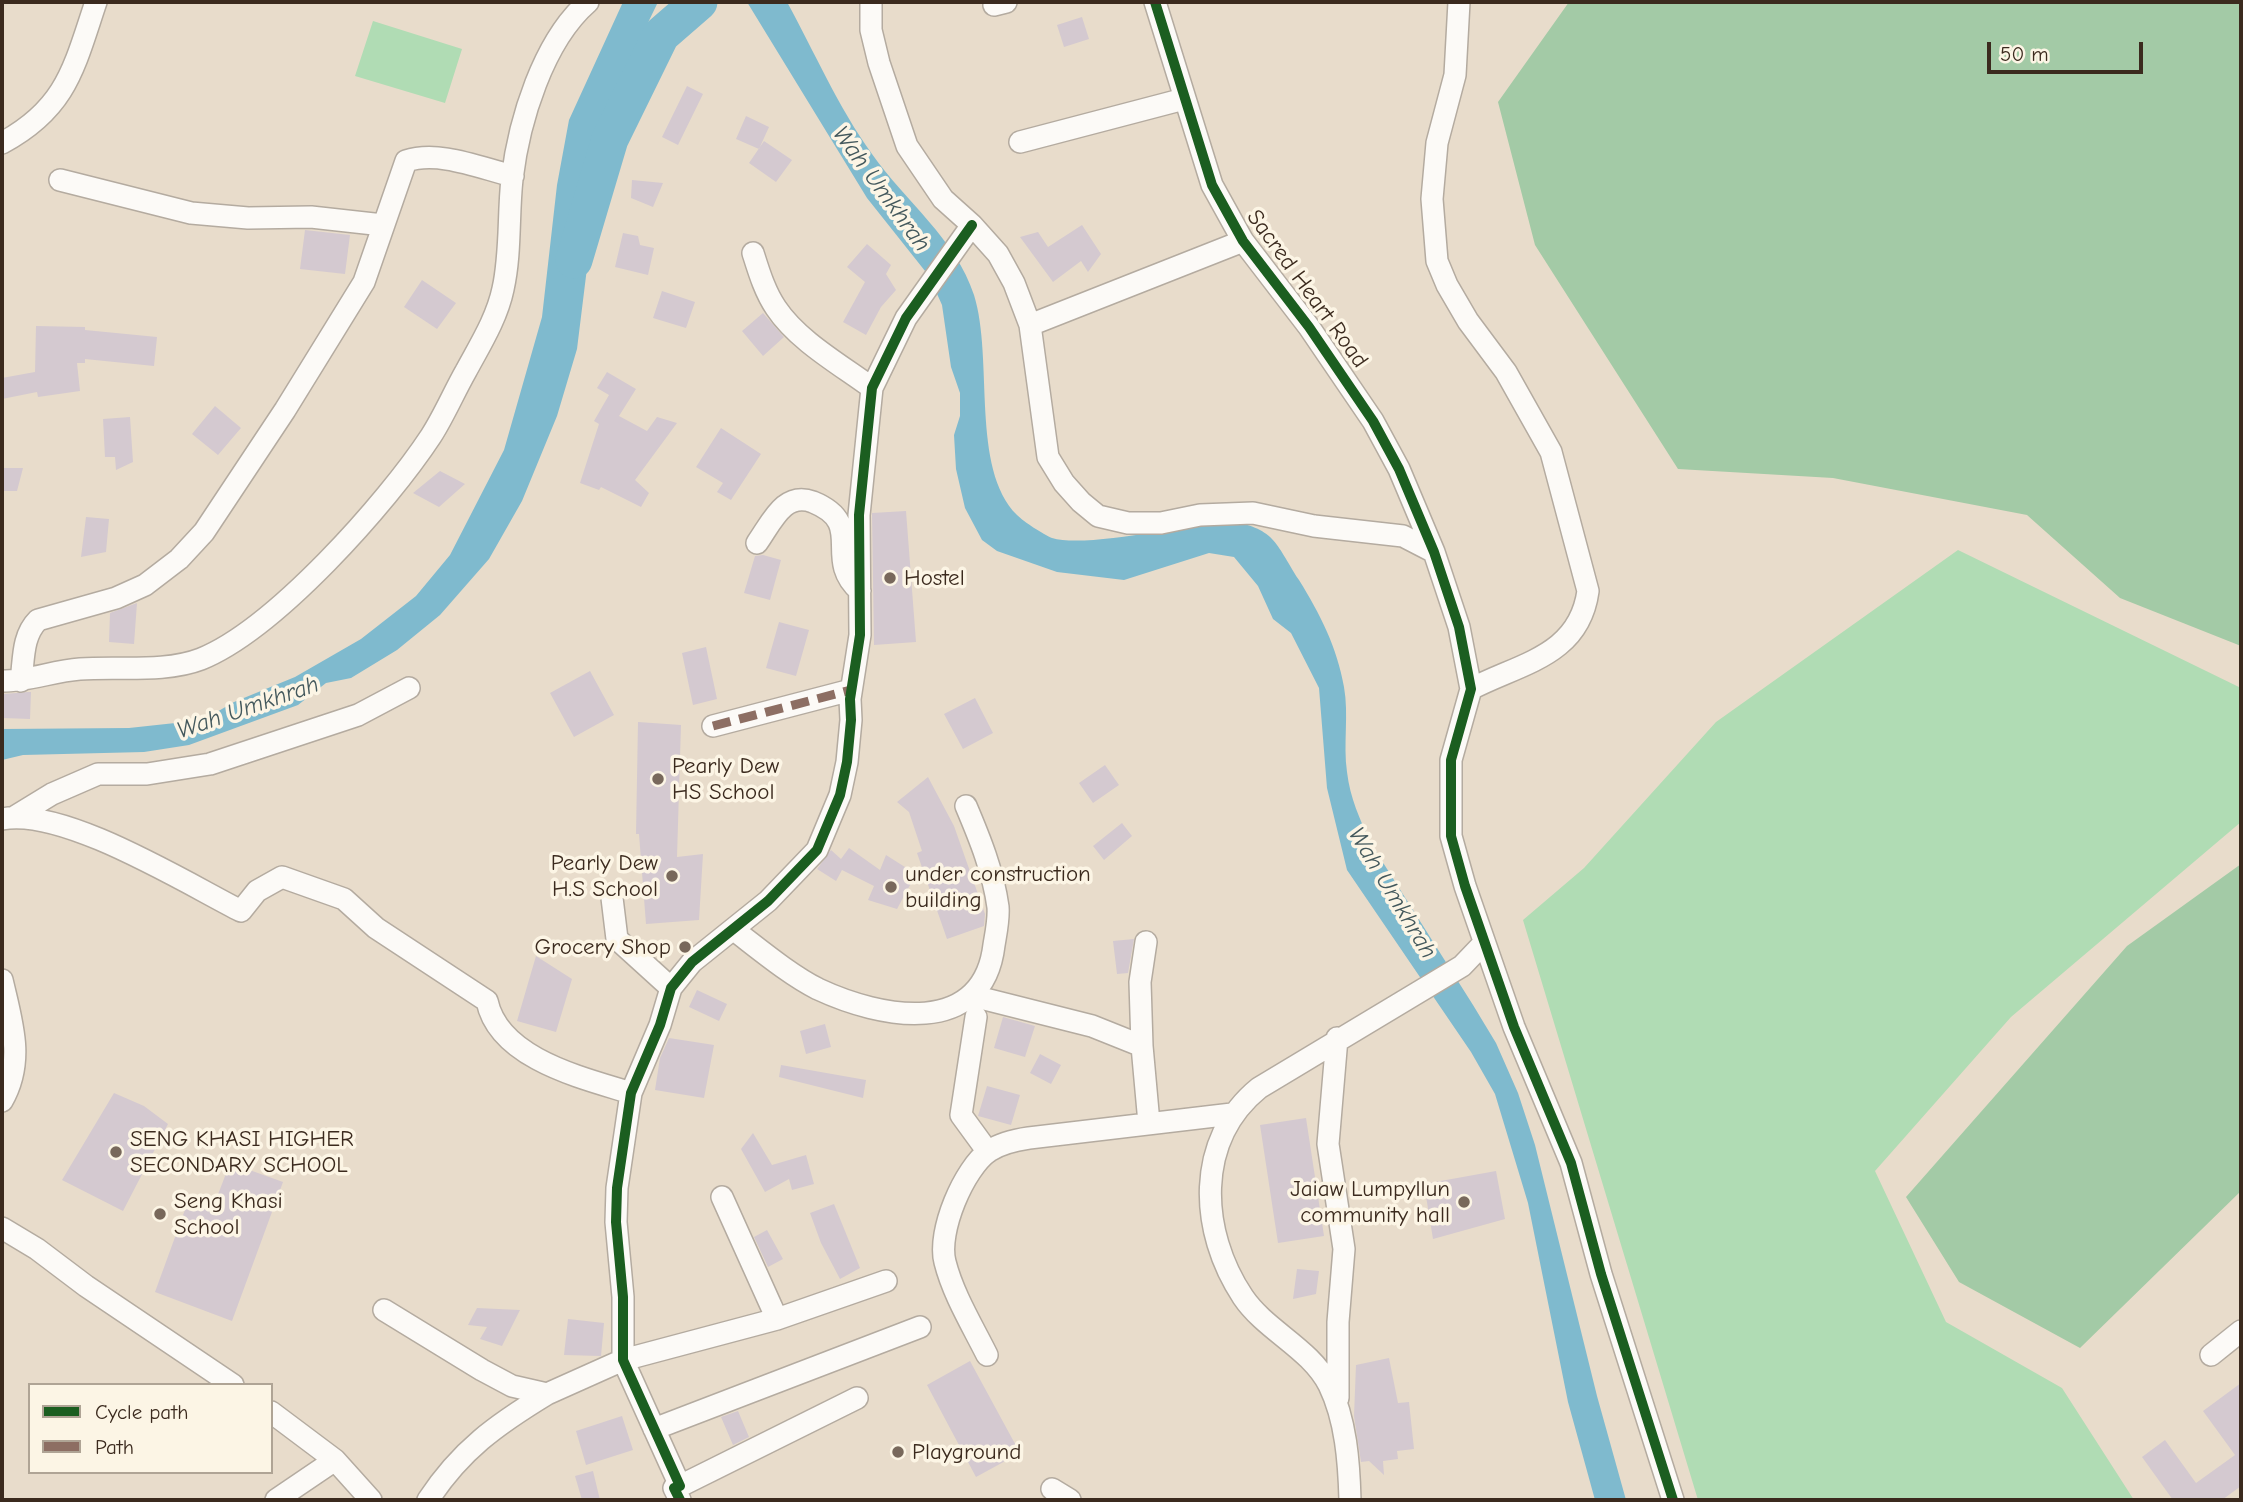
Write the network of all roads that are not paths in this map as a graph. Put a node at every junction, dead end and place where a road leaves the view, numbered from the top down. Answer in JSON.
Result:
{"nodes":[{"id":1,"x":96,"y":2,"type":"edge"},
{"id":2,"x":588,"y":2,"type":"edge"},
{"id":3,"x":871,"y":2,"type":"edge"},
{"id":4,"x":1154,"y":2,"type":"edge"},
{"id":5,"x":1460,"y":2,"type":"edge"},
{"id":6,"x":1184,"y":99,"type":"junction"},
{"id":7,"x":1020,"y":142,"type":"dead end"},
{"id":8,"x":2,"y":143,"type":"edge"},
{"id":9,"x":513,"y":176,"type":"junction"},
{"id":10,"x":60,"y":180,"type":"dead end"},
{"id":11,"x":383,"y":225,"type":"junction"},
{"id":12,"x":972,"y":225,"type":"junction"},
{"id":13,"x":1243,"y":241,"type":"junction"},
{"id":14,"x":753,"y":253,"type":"dead end"},
{"id":15,"x":1030,"y":325,"type":"junction"},
{"id":16,"x":872,"y":388,"type":"junction"},
{"id":17,"x":757,"y":543,"type":"dead end"},
{"id":18,"x":1434,"y":552,"type":"junction"},
{"id":19,"x":860,"y":591,"type":"junction"},
{"id":20,"x":12,"y":681,"type":"edge"},
{"id":21,"x":410,"y":688,"type":"dead end"},
{"id":22,"x":1471,"y":689,"type":"junction"},
{"id":23,"x":851,"y":690,"type":"junction"},
{"id":24,"x":713,"y":726,"type":"dead end"},
{"id":25,"x":966,"y":806,"type":"dead end"},
{"id":26,"x":9,"y":818,"type":"edge"},
{"id":27,"x":612,"y":898,"type":"dead end"},
{"id":28,"x":734,"y":930,"type":"junction"},
{"id":29,"x":1146,"y":942,"type":"dead end"},
{"id":30,"x":1484,"y":943,"type":"junction"},
{"id":31,"x":2,"y":980,"type":"edge"},
{"id":32,"x":671,"y":988,"type":"junction"},
{"id":33,"x":973,"y":996,"type":"junction"},
{"id":34,"x":976,"y":1017,"type":"dead end"},
{"id":35,"x":1337,"y":1038,"type":"junction"},
{"id":36,"x":1142,"y":1046,"type":"junction"},
{"id":37,"x":631,"y":1093,"type":"junction"},
{"id":38,"x":2,"y":1101,"type":"edge"},
{"id":39,"x":1232,"y":1114,"type":"junction"},
{"id":40,"x":1149,"y":1123,"type":"junction"},
{"id":41,"x":988,"y":1152,"type":"junction"},
{"id":42,"x":722,"y":1196,"type":"dead end"},
{"id":43,"x":2,"y":1228,"type":"edge"},
{"id":44,"x":2,"y":1246,"type":"edge"},
{"id":45,"x":37,"y":1249,"type":"junction"},
{"id":46,"x":887,"y":1281,"type":"dead end"},
{"id":47,"x":384,"y":1310,"type":"dead end"},
{"id":48,"x":777,"y":1320,"type":"junction"},
{"id":49,"x":920,"y":1327,"type":"dead end"},
{"id":50,"x":2241,"y":1331,"type":"edge"},
{"id":51,"x":2211,"y":1354,"type":"dead end"},
{"id":52,"x":987,"y":1355,"type":"dead end"},
{"id":53,"x":623,"y":1360,"type":"junction"},
{"id":54,"x":230,"y":1383,"type":"edge"},
{"id":55,"x":547,"y":1394,"type":"junction"},
{"id":56,"x":857,"y":1398,"type":"dead end"},
{"id":57,"x":1338,"y":1409,"type":"junction"},
{"id":58,"x":273,"y":1414,"type":"edge"},
{"id":59,"x":654,"y":1429,"type":"junction"},
{"id":60,"x":335,"y":1460,"type":"junction"},
{"id":61,"x":680,"y":1493,"type":"edge"},
{"id":62,"x":275,"y":1500,"type":"edge"},
{"id":63,"x":371,"y":1500,"type":"edge"},
{"id":64,"x":428,"y":1500,"type":"edge"},
{"id":65,"x":1350,"y":1500,"type":"edge"},
{"id":66,"x":1673,"y":1500,"type":"edge"}],
"edges":[{"from":1,"to":8,"type":"street"},
{"from":2,"to":9,"type":"street"},
{"from":3,"to":12,"type":"street"},
{"from":4,"to":6,"type":"street","name":"Sacred Heart Road"},
{"from":5,"to":22,"type":"street"},
{"from":6,"to":7,"type":"street"},
{"from":6,"to":13,"type":"street","name":"Sacred Heart Road"},
{"from":9,"to":11,"type":"street"},
{"from":9,"to":20,"type":"street"},
{"from":10,"to":11,"type":"street"},
{"from":11,"to":20,"type":"street"},
{"from":12,"to":15,"type":"street"},
{"from":12,"to":16,"type":"street"},
{"from":13,"to":15,"type":"street"},
{"from":13,"to":18,"type":"street","name":"Sacred Heart Road"},
{"from":14,"to":16,"type":"street"},
{"from":15,"to":18,"type":"street"},
{"from":16,"to":19,"type":"street"},
{"from":17,"to":19,"type":"street"},
{"from":18,"to":22,"type":"street","name":"Sacred Heart Road"},
{"from":19,"to":23,"type":"street"},
{"from":21,"to":26,"type":"street"},
{"from":22,"to":30,"type":"street"},
{"from":23,"to":24,"type":"street"},
{"from":23,"to":28,"type":"street"},
{"from":25,"to":33,"type":"street"},
{"from":26,"to":37,"type":"street"},
{"from":27,"to":32,"type":"street"},
{"from":28,"to":32,"type":"street"},
{"from":28,"to":33,"type":"street"},
{"from":29,"to":36,"type":"street"},
{"from":30,"to":35,"type":"street"},
{"from":30,"to":66,"type":"street"},
{"from":31,"to":38,"type":"street"},
{"from":32,"to":37,"type":"street"},
{"from":33,"to":36,"type":"street"},
{"from":34,"to":41,"type":"street"},
{"from":35,"to":39,"type":"street"},
{"from":35,"to":57,"type":"street"},
{"from":36,"to":40,"type":"street"},
{"from":37,"to":53,"type":"street"},
{"from":39,"to":40,"type":"street"},
{"from":39,"to":57,"type":"street"},
{"from":40,"to":41,"type":"street"},
{"from":41,"to":52,"type":"street"},
{"from":42,"to":48,"type":"street"},
{"from":43,"to":45,"type":"street"},
{"from":44,"to":45,"type":"street"},
{"from":45,"to":54,"type":"street"},
{"from":46,"to":48,"type":"street"},
{"from":47,"to":55,"type":"street"},
{"from":48,"to":53,"type":"street"},
{"from":49,"to":59,"type":"street"},
{"from":50,"to":51,"type":"street"},
{"from":53,"to":55,"type":"street"},
{"from":53,"to":59,"type":"street"},
{"from":55,"to":64,"type":"street"},
{"from":56,"to":61,"type":"street"},
{"from":57,"to":65,"type":"street"},
{"from":58,"to":60,"type":"street"},
{"from":59,"to":61,"type":"street"},
{"from":60,"to":62,"type":"street"},
{"from":60,"to":63,"type":"street"}]}
